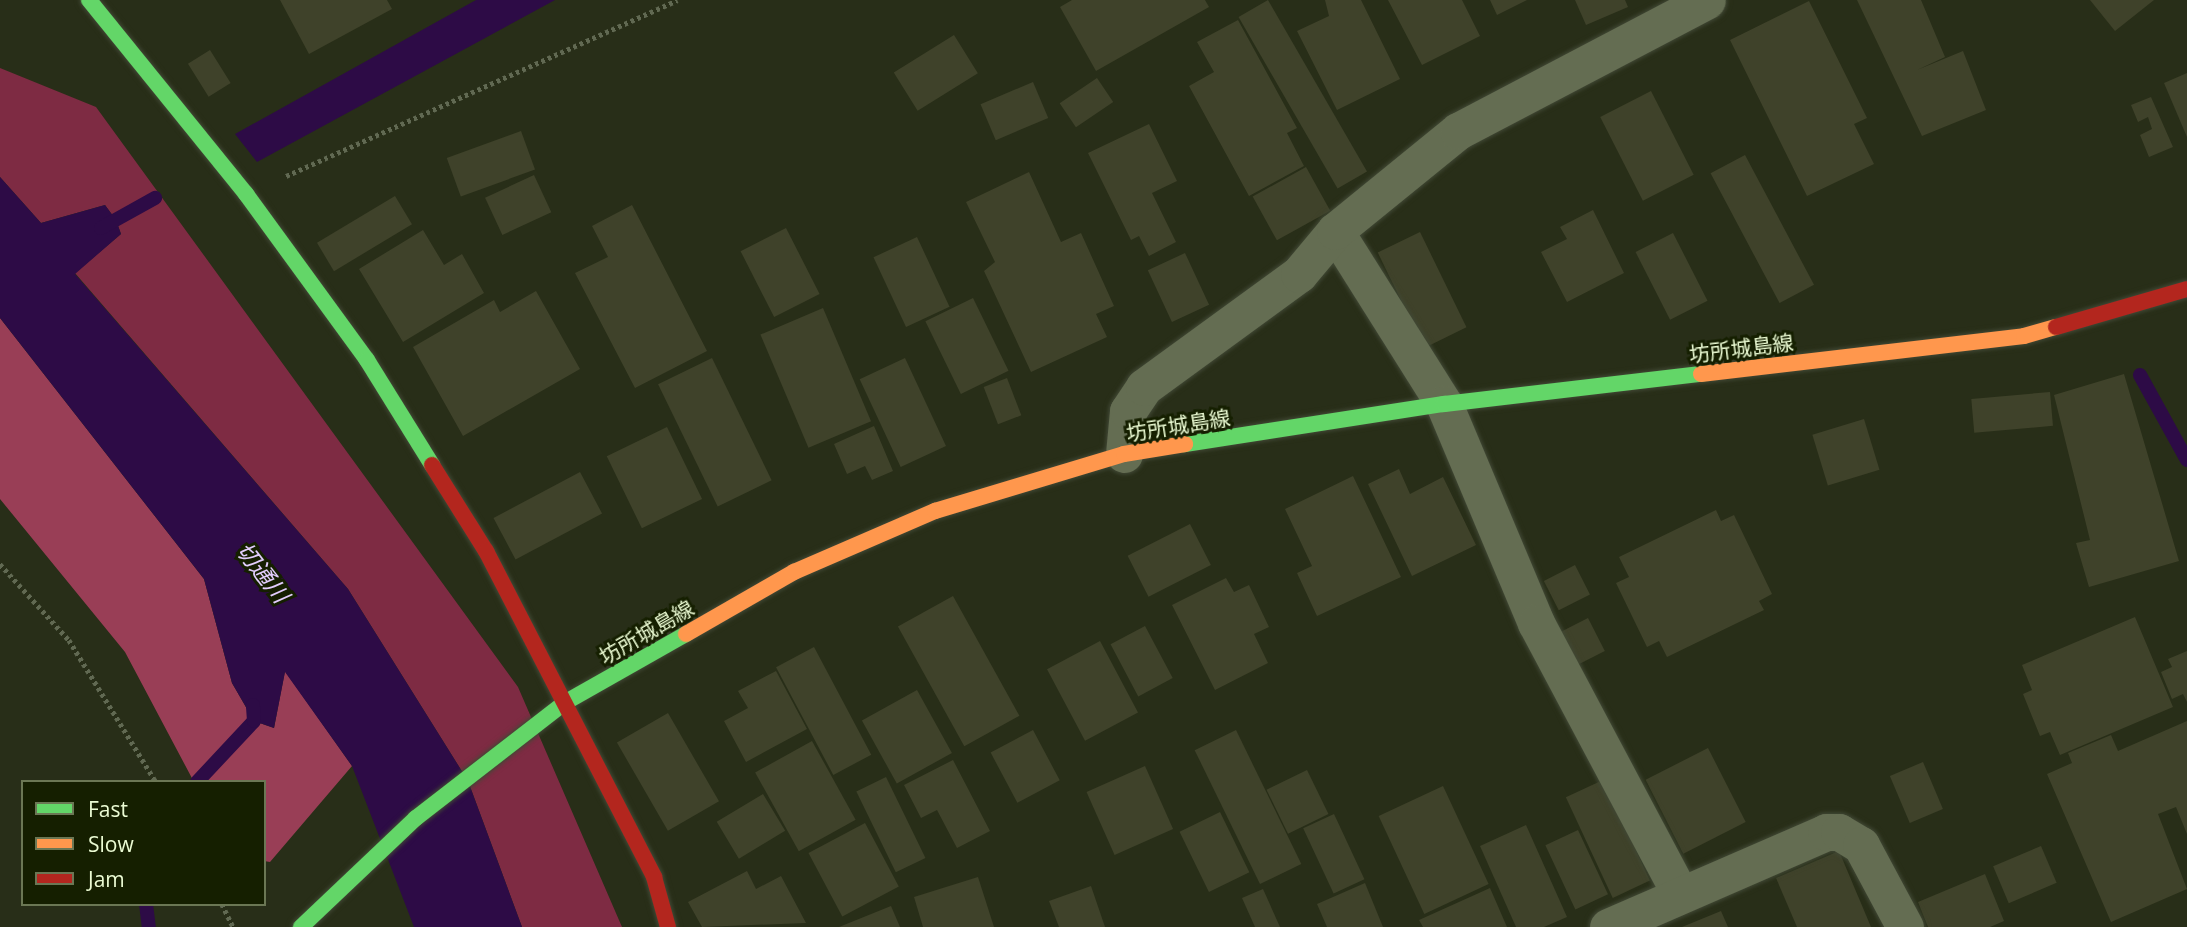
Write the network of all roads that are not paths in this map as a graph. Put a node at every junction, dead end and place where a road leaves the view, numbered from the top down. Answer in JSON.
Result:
{"nodes":[{"id":1,"x":89,"y":0,"type":"edge"},
{"id":2,"x":1707,"y":0,"type":"edge"},
{"id":3,"x":1335,"y":231,"type":"junction"},
{"id":4,"x":2187,"y":289,"type":"edge"},
{"id":5,"x":1444,"y":404,"type":"junction"},
{"id":6,"x":1124,"y":454,"type":"junction"},
{"id":7,"x":564,"y":703,"type":"junction"},
{"id":8,"x":1680,"y":894,"type":"junction"},
{"id":9,"x":302,"y":927,"type":"edge"},
{"id":10,"x":668,"y":927,"type":"edge"},
{"id":11,"x":1608,"y":927,"type":"edge"},
{"id":12,"x":1905,"y":927,"type":"edge"}],
"edges":[{"from":1,"to":7,"type":"main road"},
{"from":2,"to":3,"type":"street"},
{"from":3,"to":5,"type":"street"},
{"from":3,"to":6,"type":"street"},
{"from":4,"to":5,"type":"main road","name":"坊所城島線"},
{"from":5,"to":6,"type":"main road","name":"坊所城島線"},
{"from":5,"to":8,"type":"street"},
{"from":6,"to":7,"type":"main road","name":"坊所城島線"},
{"from":7,"to":9,"type":"main road","name":"坊所城島線"},
{"from":7,"to":10,"type":"main road"},
{"from":8,"to":11,"type":"street"},
{"from":8,"to":12,"type":"street"}]}
